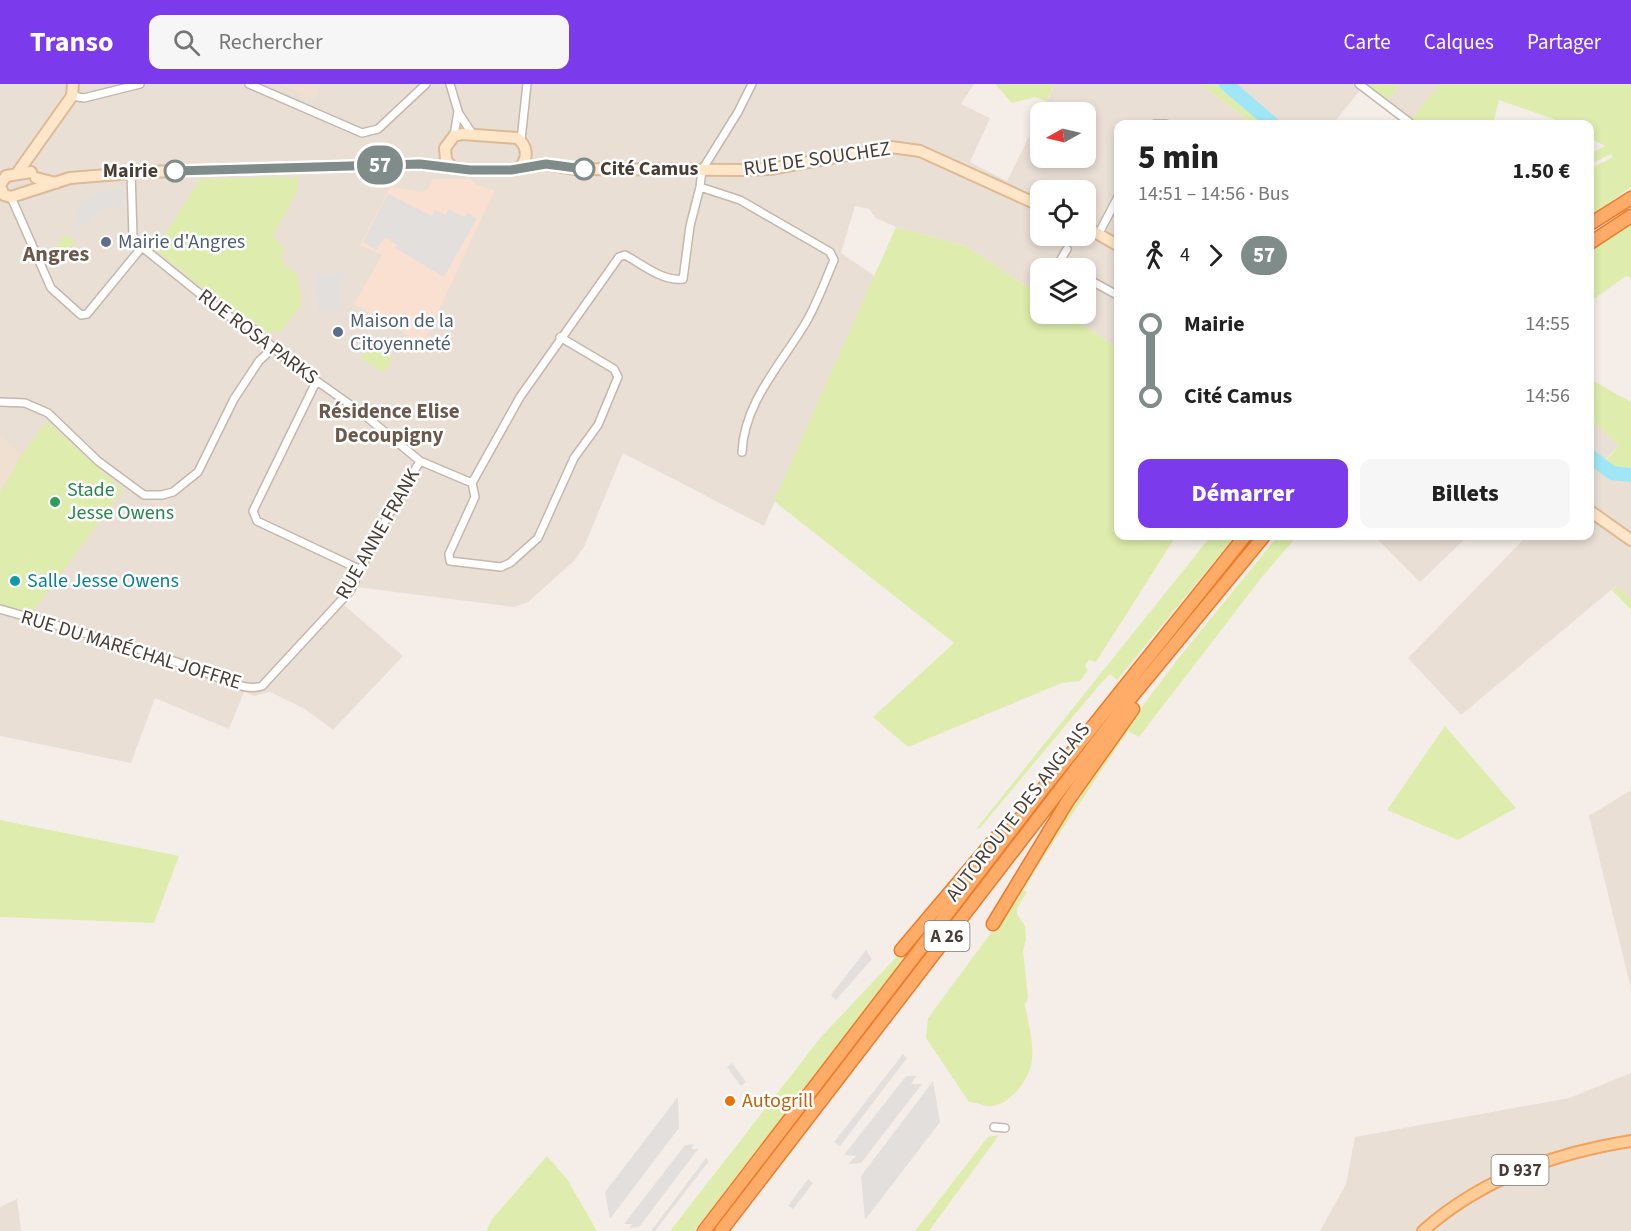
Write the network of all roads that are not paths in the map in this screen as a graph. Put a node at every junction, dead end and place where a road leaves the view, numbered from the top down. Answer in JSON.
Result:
{"nodes":[{"id":1,"x":140,"y":84,"type":"edge"},
{"id":2,"x":249,"y":84,"type":"edge"},
{"id":3,"x":426,"y":84,"type":"edge"},
{"id":4,"x":450,"y":84,"type":"edge"},
{"id":5,"x":527,"y":84,"type":"edge"},
{"id":6,"x":752,"y":84,"type":"edge"},
{"id":7,"x":1359,"y":84,"type":"edge"},
{"id":8,"x":71,"y":88,"type":"edge"},
{"id":9,"x":458,"y":111,"type":"junction"},
{"id":10,"x":1406,"y":120,"type":"edge"},
{"id":11,"x":473,"y":135,"type":"junction"},
{"id":12,"x":454,"y":136,"type":"junction"},
{"id":13,"x":523,"y":144,"type":"junction"},
{"id":14,"x":445,"y":148,"type":"junction"},
{"id":15,"x":32,"y":155,"type":"junction"},
{"id":16,"x":420,"y":164,"type":"junction"},
{"id":17,"x":546,"y":164,"type":"junction"},
{"id":18,"x":452,"y":166,"type":"junction"},
{"id":19,"x":520,"y":166,"type":"junction"},
{"id":20,"x":702,"y":170,"type":"junction"},
{"id":21,"x":18,"y":172,"type":"junction"},
{"id":22,"x":131,"y":172,"type":"junction"},
{"id":23,"x":34,"y":175,"type":"junction"},
{"id":24,"x":1,"y":181,"type":"edge"},
{"id":25,"x":56,"y":183,"type":"junction"},
{"id":26,"x":700,"y":187,"type":"junction"},
{"id":27,"x":32,"y":192,"type":"junction"},
{"id":28,"x":11,"y":197,"type":"junction"},
{"id":29,"x":1631,"y":198,"type":"edge"},
{"id":30,"x":1030,"y":201,"type":"edge"},
{"id":31,"x":1114,"y":204,"type":"edge"},
{"id":32,"x":1631,"y":216,"type":"edge"},
{"id":33,"x":1594,"y":221,"type":"edge"},
{"id":34,"x":1096,"y":232,"type":"edge"},
{"id":35,"x":1099,"y":233,"type":"junction"},
{"id":36,"x":1114,"y":238,"type":"edge"},
{"id":37,"x":1594,"y":240,"type":"edge"},
{"id":38,"x":1114,"y":243,"type":"edge"},
{"id":39,"x":142,"y":247,"type":"junction"},
{"id":40,"x":1067,"y":249,"type":"dead end"},
{"id":41,"x":1062,"y":258,"type":"edge"},
{"id":42,"x":1096,"y":283,"type":"edge"},
{"id":43,"x":1114,"y":293,"type":"edge"},
{"id":44,"x":560,"y":337,"type":"junction"},
{"id":45,"x":273,"y":348,"type":"junction"},
{"id":46,"x":316,"y":382,"type":"junction"},
{"id":47,"x":0,"y":402,"type":"edge"},
{"id":48,"x":742,"y":452,"type":"dead end"},
{"id":49,"x":420,"y":461,"type":"junction"},
{"id":50,"x":472,"y":483,"type":"junction"},
{"id":51,"x":1594,"y":514,"type":"edge"},
{"id":52,"x":1242,"y":540,"type":"edge"},
{"id":53,"x":1261,"y":540,"type":"edge"},
{"id":54,"x":1631,"y":540,"type":"edge"},
{"id":55,"x":361,"y":570,"type":"junction"},
{"id":56,"x":0,"y":609,"type":"edge"},
{"id":57,"x":1176,"y":643,"type":"junction"},
{"id":58,"x":262,"y":686,"type":"joint"},
{"id":59,"x":1042,"y":790,"type":"junction"},
{"id":60,"x":993,"y":924,"type":"dead end"},
{"id":61,"x":901,"y":950,"type":"dead end"},
{"id":62,"x":994,"y":1127,"type":"dead end"},
{"id":63,"x":1005,"y":1128,"type":"dead end"},
{"id":64,"x":1631,"y":1141,"type":"edge"},
{"id":65,"x":704,"y":1231,"type":"edge"},
{"id":66,"x":721,"y":1231,"type":"edge"},
{"id":67,"x":1423,"y":1231,"type":"edge"}],
"edges":[{"from":1,"to":8,"type":"street"},
{"from":2,"to":3,"type":"street"},
{"from":4,"to":9,"type":"street"},
{"from":5,"to":13,"type":"street"},
{"from":6,"to":20,"type":"street"},
{"from":7,"to":10,"type":"street"},
{"from":8,"to":15,"type":"main road"},
{"from":9,"to":11,"type":"street"},
{"from":9,"to":12,"type":"street"},
{"from":11,"to":12,"type":"main road"},
{"from":11,"to":13,"type":"main road"},
{"from":12,"to":14,"type":"main road"},
{"from":13,"to":17,"type":"main road","name":"RUE DE SOUCHEZ"},
{"from":13,"to":19,"type":"main road"},
{"from":14,"to":16,"type":"main road"},
{"from":14,"to":18,"type":"main road"},
{"from":15,"to":21,"type":"main road"},
{"from":15,"to":23,"type":"main road"},
{"from":16,"to":18,"type":"main road"},
{"from":16,"to":22,"type":"main road"},
{"from":17,"to":19,"type":"main road","name":"RUE DE SOUCHEZ"},
{"from":17,"to":20,"type":"main road","name":"RUE DE SOUCHEZ"},
{"from":18,"to":19,"type":"main road","name":"RUE DE SOUCHEZ"},
{"from":20,"to":26,"type":"street"},
{"from":20,"to":30,"type":"main road","name":"RUE DE SOUCHEZ"},
{"from":21,"to":23,"type":"main road"},
{"from":21,"to":24,"type":"main road"},
{"from":22,"to":25,"type":"main road"},
{"from":22,"to":39,"type":"street"},
{"from":23,"to":25,"type":"main road"},
{"from":23,"to":27,"type":"main road"},
{"from":24,"to":28,"type":"main road"},
{"from":25,"to":27,"type":"main road"},
{"from":26,"to":44,"type":"street"},
{"from":26,"to":48,"type":"street"},
{"from":27,"to":28,"type":"main road"},
{"from":28,"to":39,"type":"street"},
{"from":29,"to":33,"type":"highway"},
{"from":31,"to":35,"type":"street"},
{"from":32,"to":37,"type":"highway"},
{"from":34,"to":35,"type":"main road"},
{"from":35,"to":36,"type":"main road"},
{"from":35,"to":38,"type":"main road"},
{"from":39,"to":45,"type":"street","name":"RUE ROSA PARKS"},
{"from":40,"to":41,"type":"street"},
{"from":42,"to":43,"type":"street"},
{"from":44,"to":50,"type":"street"},
{"from":44,"to":50,"type":"street"},
{"from":45,"to":46,"type":"street","name":"RUE ROSA PARKS"},
{"from":45,"to":47,"type":"street"},
{"from":46,"to":49,"type":"street","name":"RUE ROSA PARKS"},
{"from":46,"to":55,"type":"street"},
{"from":49,"to":50,"type":"street","name":"RUE ROSA PARKS"},
{"from":49,"to":55,"type":"street","name":"RUE ANNE FRANK"},
{"from":51,"to":54,"type":"main road"},
{"from":52,"to":59,"type":"highway","name":"AUTOROUTE DES ANGLAIS","number":"A 26"},
{"from":53,"to":57,"type":"highway","name":"AUTOROUTE DES ANGLAIS","number":"A 26"},
{"from":55,"to":58,"type":"street","name":"RUE ANNE FRANK"},
{"from":56,"to":58,"type":"street","name":"RUE DU MARÉCHAL JOFFRE"},
{"from":57,"to":60,"type":"highway"},
{"from":57,"to":66,"type":"highway","name":"AUTOROUTE DES ANGLAIS","number":"A 26"},
{"from":59,"to":61,"type":"highway"},
{"from":59,"to":65,"type":"highway","name":"AUTOROUTE DES ANGLAIS","number":"A 26"},
{"from":62,"to":63,"type":"street"},
{"from":64,"to":67,"type":"main road","number":"D 937"}]}
